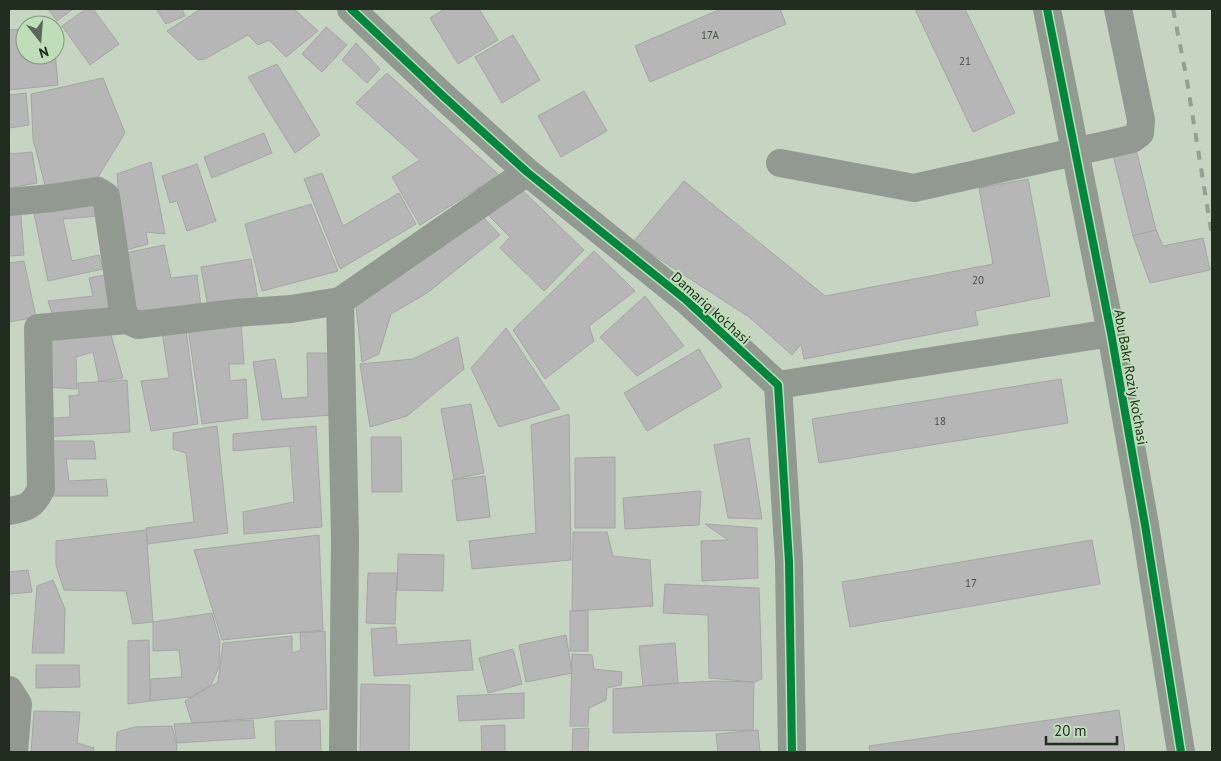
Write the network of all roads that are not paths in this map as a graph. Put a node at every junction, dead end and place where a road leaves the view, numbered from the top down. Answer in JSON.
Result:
{"nodes":[{"id":1,"x":1047,"y":9,"type":"edge"},
{"id":2,"x":1118,"y":9,"type":"edge"},
{"id":3,"x":366,"y":13,"type":"edge"},
{"id":4,"x":1076,"y":152,"type":"junction"},
{"id":5,"x":780,"y":163,"type":"dead end"},
{"id":6,"x":527,"y":172,"type":"junction"},
{"id":7,"x":9,"y":202,"type":"edge"},
{"id":8,"x":340,"y":301,"type":"junction"},
{"id":9,"x":127,"y":320,"type":"junction"},
{"id":10,"x":1111,"y":333,"type":"junction"},
{"id":11,"x":778,"y":384,"type":"junction"},
{"id":12,"x":9,"y":511,"type":"edge"},
{"id":13,"x":9,"y":690,"type":"edge"},
{"id":14,"x":14,"y":752,"type":"edge"},
{"id":15,"x":343,"y":752,"type":"edge"},
{"id":16,"x":792,"y":752,"type":"edge"},
{"id":17,"x":1181,"y":752,"type":"edge"}],
"edges":[{"from":1,"to":4,"type":"street","name":"Abu Bakr Roziy ko'chasi"},
{"from":2,"to":4,"type":"street"},
{"from":3,"to":6,"type":"street","name":"Damariq ko'chasi"},
{"from":4,"to":5,"type":"street"},
{"from":4,"to":10,"type":"street","name":"Abu Bakr Roziy ko'chasi"},
{"from":6,"to":8,"type":"street"},
{"from":6,"to":11,"type":"street","name":"Damariq ko'chasi"},
{"from":7,"to":9,"type":"street"},
{"from":8,"to":9,"type":"street"},
{"from":8,"to":15,"type":"street"},
{"from":9,"to":12,"type":"street"},
{"from":10,"to":11,"type":"street"},
{"from":10,"to":17,"type":"street","name":"Abu Bakr Roziy ko'chasi"},
{"from":11,"to":16,"type":"street"},
{"from":13,"to":14,"type":"street"}]}
